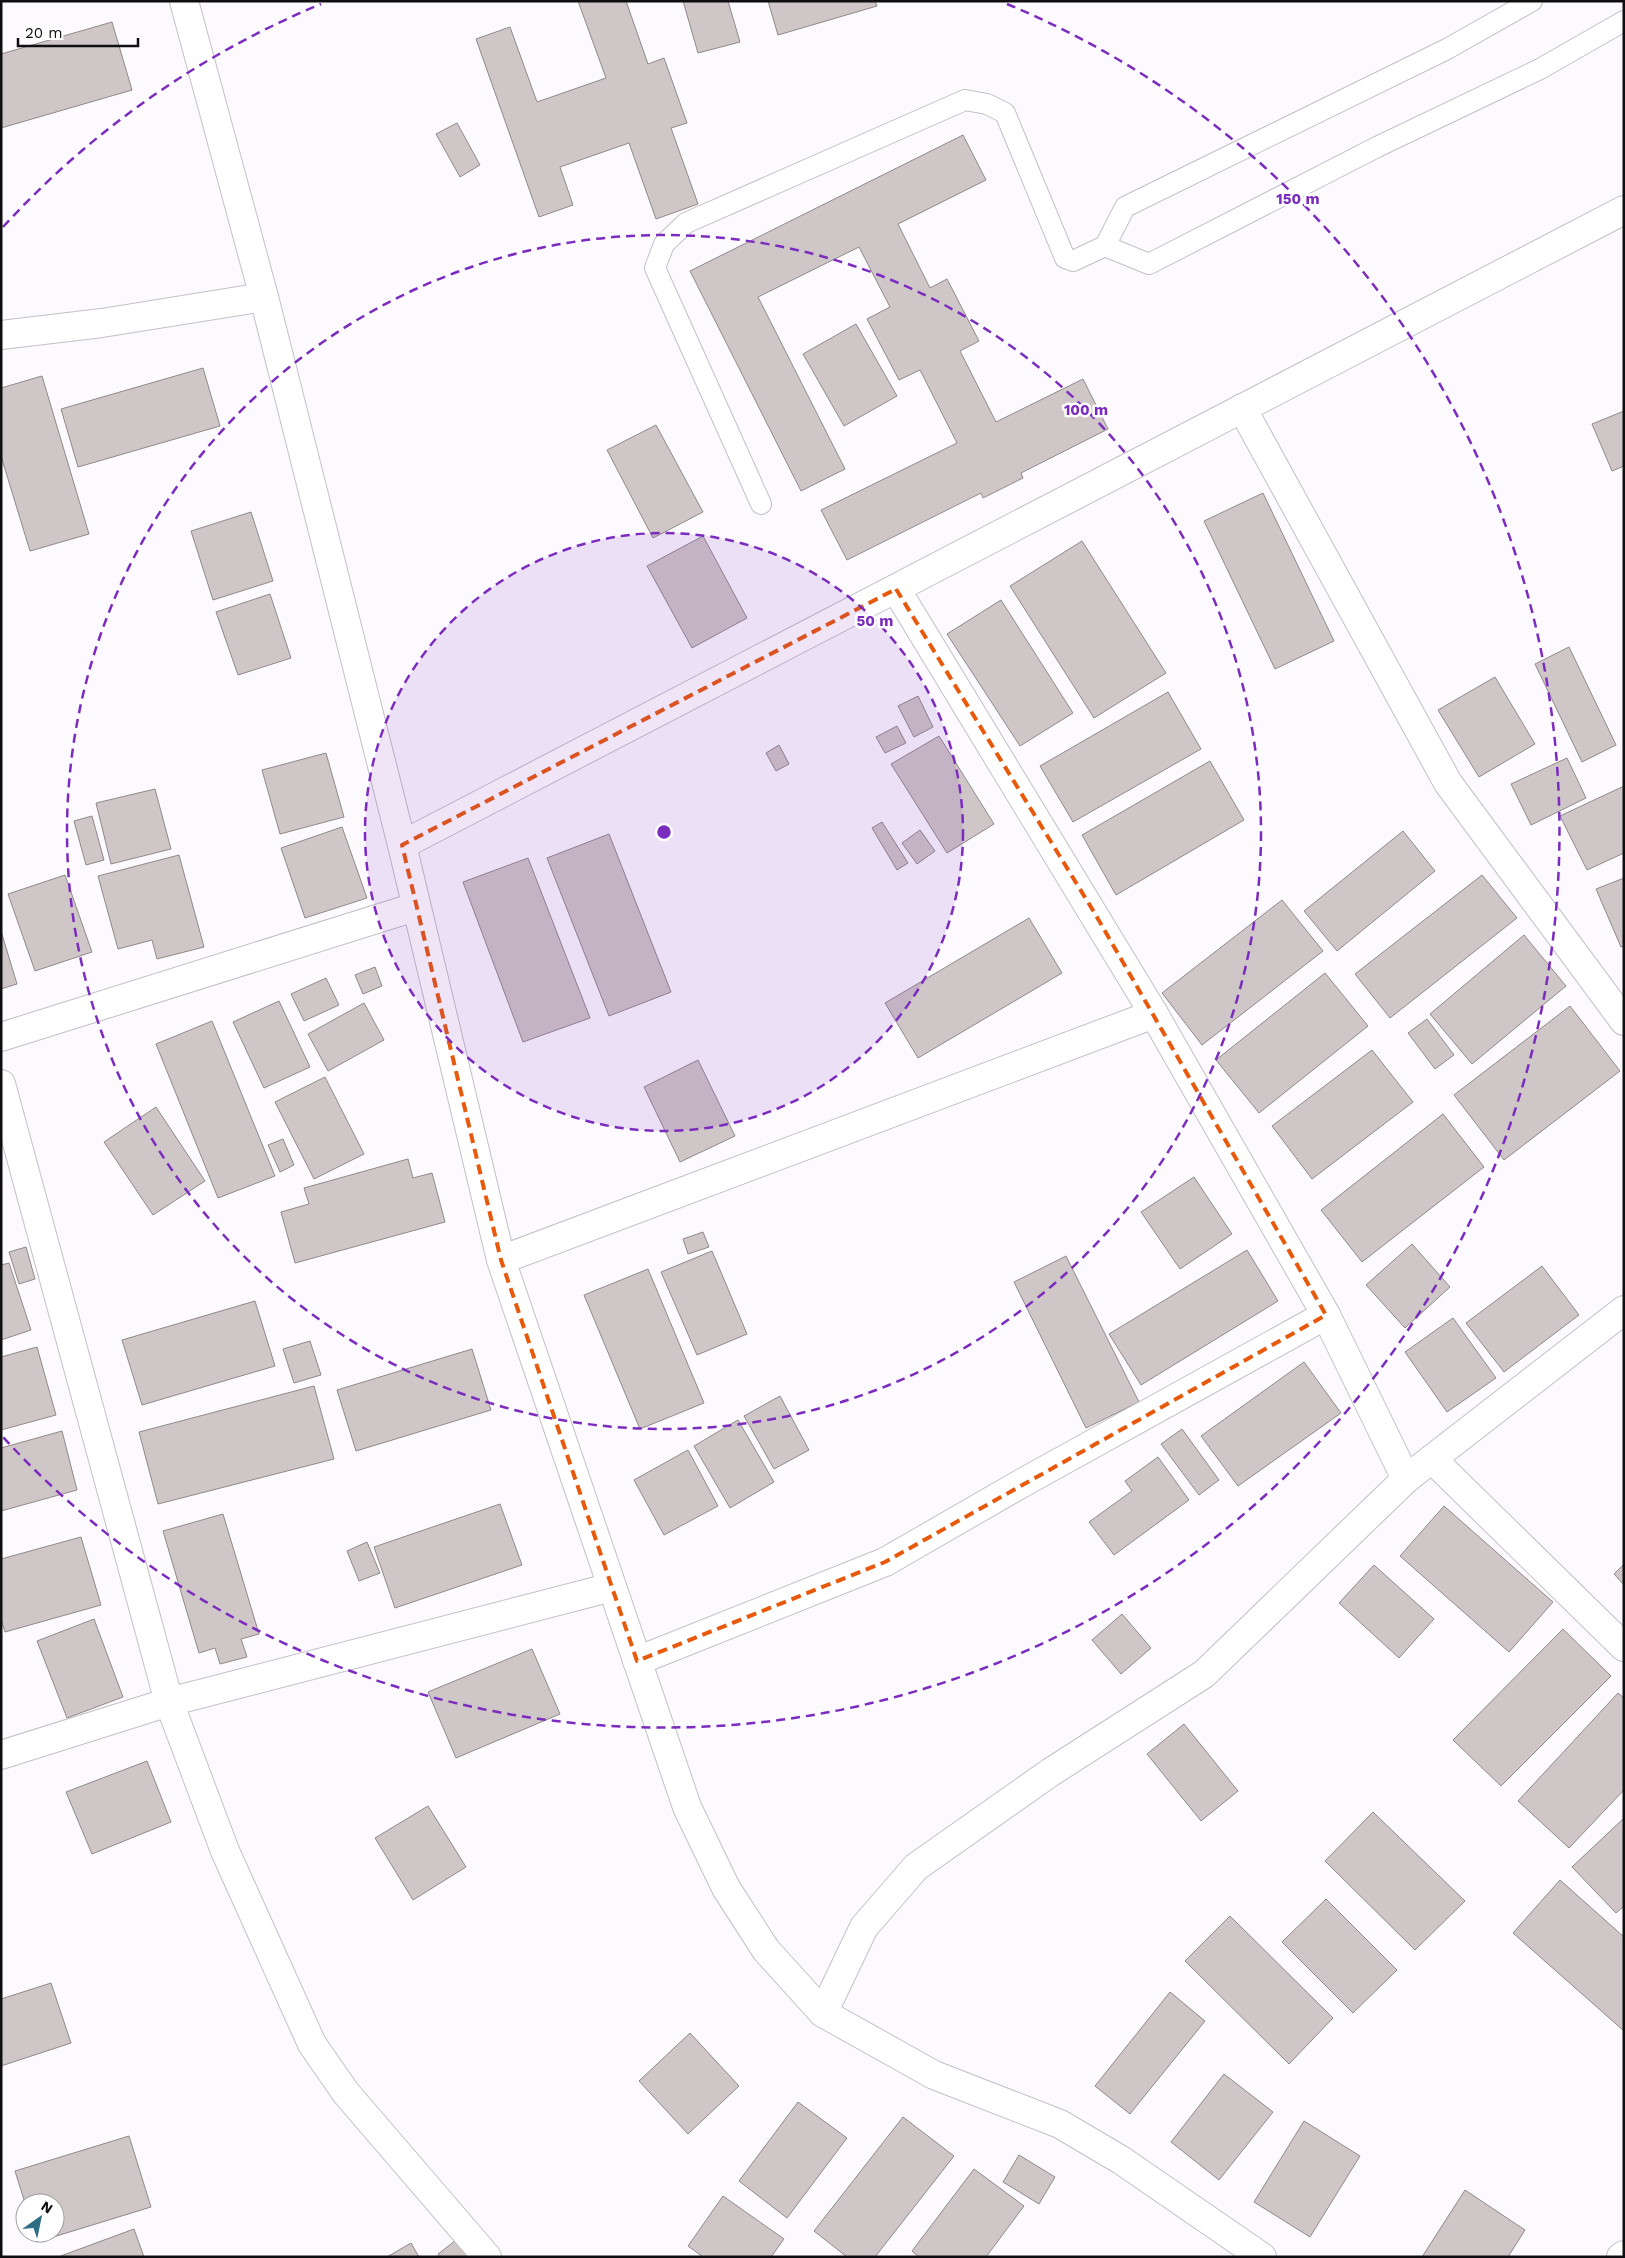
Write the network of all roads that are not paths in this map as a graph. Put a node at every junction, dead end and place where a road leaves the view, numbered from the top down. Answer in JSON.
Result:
{"nodes":[{"id":1,"x":184,"y":1,"type":"edge"},
{"id":2,"x":1532,"y":1,"type":"edge"},
{"id":3,"x":1624,"y":21,"type":"edge"},
{"id":4,"x":1624,"y":210,"type":"edge"},
{"id":5,"x":1105,"y":246,"type":"junction"},
{"id":6,"x":264,"y":297,"type":"junction"},
{"id":7,"x":1,"y":335,"type":"edge"},
{"id":8,"x":1242,"y":408,"type":"junction"},
{"id":9,"x":761,"y":504,"type":"dead end"},
{"id":10,"x":896,"y":589,"type":"junction"},
{"id":11,"x":402,"y":845,"type":"junction"},
{"id":12,"x":415,"y":907,"type":"junction"},
{"id":13,"x":1154,"y":1014,"type":"junction"},
{"id":14,"x":1624,"y":1022,"type":"edge"},
{"id":15,"x":1,"y":1037,"type":"edge"},
{"id":16,"x":1,"y":1084,"type":"edge"},
{"id":17,"x":500,"y":1260,"type":"junction"},
{"id":18,"x":1624,"y":1310,"type":"edge"},
{"id":19,"x":1326,"y":1314,"type":"junction"},
{"id":20,"x":1432,"y":1458,"type":"junction"},
{"id":21,"x":1406,"y":1479,"type":"junction"},
{"id":22,"x":612,"y":1587,"type":"junction"},
{"id":23,"x":1624,"y":1647,"type":"edge"},
{"id":24,"x":637,"y":1661,"type":"junction"},
{"id":25,"x":169,"y":1702,"type":"junction"},
{"id":26,"x":1,"y":1755,"type":"edge"},
{"id":27,"x":823,"y":2013,"type":"junction"},
{"id":28,"x":487,"y":2257,"type":"edge"},
{"id":29,"x":1262,"y":2257,"type":"edge"}],
"edges":[{"from":1,"to":6,"type":"street"},
{"from":2,"to":5,"type":"lane"},
{"from":3,"to":5,"type":"lane"},
{"from":4,"to":8,"type":"street"},
{"from":5,"to":9,"type":"lane"},
{"from":6,"to":7,"type":"street"},
{"from":6,"to":11,"type":"street"},
{"from":8,"to":10,"type":"street"},
{"from":8,"to":14,"type":"street"},
{"from":10,"to":11,"type":"street"},
{"from":10,"to":13,"type":"street"},
{"from":11,"to":12,"type":"street"},
{"from":12,"to":15,"type":"street"},
{"from":12,"to":17,"type":"street"},
{"from":13,"to":17,"type":"street"},
{"from":13,"to":19,"type":"street"},
{"from":16,"to":25,"type":"street"},
{"from":17,"to":22,"type":"street"},
{"from":18,"to":20,"type":"street"},
{"from":19,"to":21,"type":"street"},
{"from":19,"to":24,"type":"street"},
{"from":20,"to":21,"type":"street"},
{"from":20,"to":23,"type":"street"},
{"from":21,"to":27,"type":"street"},
{"from":22,"to":24,"type":"street"},
{"from":22,"to":25,"type":"street"},
{"from":24,"to":27,"type":"street"},
{"from":25,"to":26,"type":"street"},
{"from":25,"to":28,"type":"street"},
{"from":27,"to":29,"type":"street"}]}
